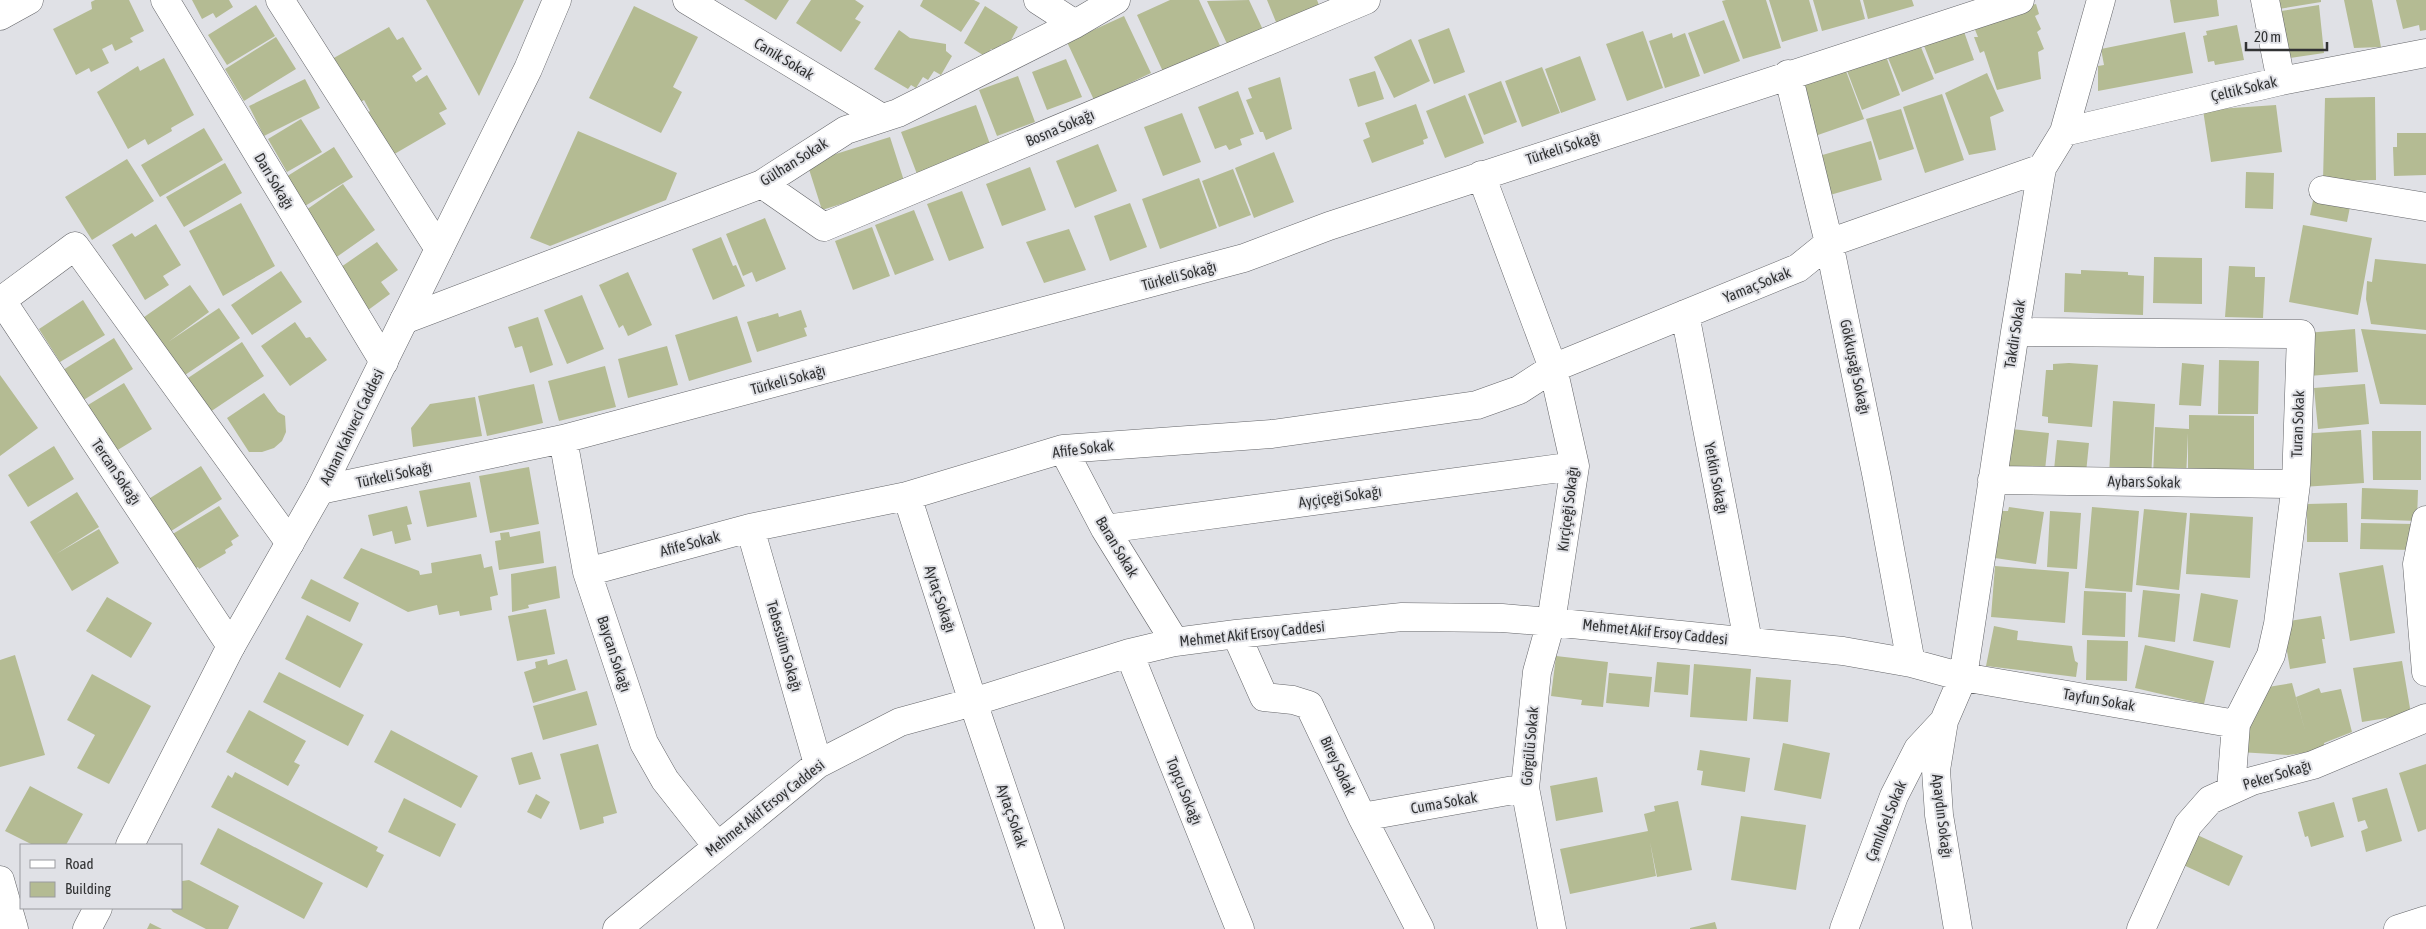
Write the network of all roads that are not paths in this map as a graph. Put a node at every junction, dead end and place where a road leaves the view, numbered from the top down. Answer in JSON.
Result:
{"nodes":[{"id":1,"x":30,"y":0,"type":"edge"},
{"id":2,"x":165,"y":0,"type":"edge"},
{"id":3,"x":280,"y":0,"type":"edge"},
{"id":4,"x":557,"y":0,"type":"edge"},
{"id":5,"x":687,"y":0,"type":"edge"},
{"id":6,"x":1038,"y":0,"type":"edge"},
{"id":7,"x":1116,"y":0,"type":"edge"},
{"id":8,"x":1366,"y":0,"type":"edge"},
{"id":9,"x":2020,"y":0,"type":"edge"},
{"id":10,"x":2101,"y":0,"type":"edge"},
{"id":11,"x":2266,"y":0,"type":"edge"},
{"id":12,"x":0,"y":16,"type":"edge"},
{"id":13,"x":1075,"y":24,"type":"junction"},
{"id":14,"x":2426,"y":53,"type":"edge"},
{"id":15,"x":1788,"y":74,"type":"junction"},
{"id":16,"x":2281,"y":80,"type":"junction"},
{"id":17,"x":882,"y":118,"type":"junction"},
{"id":18,"x":2064,"y":132,"type":"junction"},
{"id":19,"x":2042,"y":168,"type":"junction"},
{"id":20,"x":1481,"y":176,"type":"junction"},
{"id":21,"x":762,"y":184,"type":"junction"},
{"id":22,"x":2323,"y":190,"type":"dead end"},
{"id":23,"x":2426,"y":207,"type":"edge"},
{"id":24,"x":1829,"y":243,"type":"junction"},
{"id":25,"x":439,"y":249,"type":"junction"},
{"id":26,"x":1,"y":299,"type":"edge"},
{"id":27,"x":1685,"y":314,"type":"junction"},
{"id":28,"x":404,"y":320,"type":"junction"},
{"id":29,"x":2015,"y":332,"type":"junction"},
{"id":30,"x":384,"y":362,"type":"junction"},
{"id":31,"x":1554,"y":368,"type":"junction"},
{"id":32,"x":563,"y":439,"type":"junction"},
{"id":33,"x":1063,"y":449,"type":"junction"},
{"id":34,"x":1576,"y":466,"type":"junction"},
{"id":35,"x":1992,"y":480,"type":"junction"},
{"id":36,"x":2296,"y":484,"type":"junction"},
{"id":37,"x":320,"y":490,"type":"junction"},
{"id":38,"x":906,"y":496,"type":"junction"},
{"id":39,"x":2426,"y":520,"type":"edge"},
{"id":40,"x":750,"y":528,"type":"junction"},
{"id":41,"x":1105,"y":529,"type":"junction"},
{"id":42,"x":290,"y":543,"type":"junction"},
{"id":43,"x":2421,"y":563,"type":"edge"},
{"id":44,"x":587,"y":572,"type":"junction"},
{"id":45,"x":1551,"y":622,"type":"junction"},
{"id":46,"x":1236,"y":634,"type":"junction"},
{"id":47,"x":1748,"y":641,"type":"junction"},
{"id":48,"x":1175,"y":642,"type":"junction"},
{"id":49,"x":231,"y":646,"type":"junction"},
{"id":50,"x":1129,"y":653,"type":"junction"},
{"id":51,"x":1911,"y":663,"type":"junction"},
{"id":52,"x":2426,"y":672,"type":"edge"},
{"id":53,"x":1962,"y":677,"type":"junction"},
{"id":54,"x":973,"y":702,"type":"junction"},
{"id":55,"x":2426,"y":718,"type":"edge"},
{"id":56,"x":1944,"y":721,"type":"junction"},
{"id":57,"x":2236,"y":724,"type":"junction"},
{"id":58,"x":818,"y":764,"type":"junction"},
{"id":59,"x":1526,"y":788,"type":"junction"},
{"id":60,"x":2231,"y":790,"type":"junction"},
{"id":61,"x":1362,"y":817,"type":"junction"},
{"id":62,"x":131,"y":844,"type":"edge"},
{"id":63,"x":717,"y":846,"type":"junction"},
{"id":64,"x":0,"y":880,"type":"edge"},
{"id":65,"x":97,"y":909,"type":"edge"},
{"id":66,"x":2426,"y":920,"type":"edge"},
{"id":67,"x":620,"y":928,"type":"edge"},
{"id":68,"x":14,"y":929,"type":"edge"},
{"id":69,"x":87,"y":929,"type":"edge"},
{"id":70,"x":1050,"y":929,"type":"edge"},
{"id":71,"x":1240,"y":929,"type":"edge"},
{"id":72,"x":1420,"y":929,"type":"edge"},
{"id":73,"x":1552,"y":929,"type":"edge"},
{"id":74,"x":1844,"y":929,"type":"edge"},
{"id":75,"x":1958,"y":929,"type":"edge"},
{"id":76,"x":2141,"y":929,"type":"edge"},
{"id":77,"x":2398,"y":929,"type":"edge"}],
"edges":[{"from":1,"to":12,"type":"street"},
{"from":2,"to":30,"type":"street","name":"Darı Sokağı"},
{"from":3,"to":25,"type":"street"},
{"from":4,"to":25,"type":"street","name":"Adnan Kahveci Caddesi"},
{"from":5,"to":17,"type":"street","name":"Canik Sokak"},
{"from":6,"to":13,"type":"street"},
{"from":7,"to":13,"type":"street","name":"Gülhan Sokak"},
{"from":8,"to":21,"type":"street","name":"Bosna Sokağı"},
{"from":9,"to":15,"type":"street","name":"Türkeli Sokağı"},
{"from":10,"to":18,"type":"street","name":"Takdir Sokak"},
{"from":11,"to":16,"type":"street"},
{"from":13,"to":17,"type":"street","name":"Gülhan Sokak"},
{"from":14,"to":16,"type":"street","name":"Çeltik Sokak"},
{"from":15,"to":20,"type":"street","name":"Türkeli Sokağı"},
{"from":15,"to":24,"type":"street","name":"Gökkuşağı Sokağı"},
{"from":16,"to":18,"type":"street","name":"Çeltik Sokak"},
{"from":17,"to":21,"type":"street","name":"Gülhan Sokak"},
{"from":18,"to":19,"type":"street","name":"Takdir Sokak"},
{"from":19,"to":24,"type":"street","name":"Yamaç Sokak"},
{"from":19,"to":29,"type":"street","name":"Takdir Sokak"},
{"from":20,"to":31,"type":"street","name":"Kırçiçeği Sokağı"},
{"from":20,"to":32,"type":"street","name":"Türkeli Sokağı"},
{"from":21,"to":28,"type":"street","name":"Gülhan Sokak"},
{"from":22,"to":23,"type":"street"},
{"from":24,"to":27,"type":"street","name":"Yamaç Sokak"},
{"from":24,"to":51,"type":"street","name":"Gökkuşağı Sokağı"},
{"from":25,"to":28,"type":"street","name":"Adnan Kahveci Caddesi"},
{"from":26,"to":42,"type":"street"},
{"from":26,"to":49,"type":"street","name":"Tercan Sokağı"},
{"from":27,"to":31,"type":"street","name":"Yamaç Sokak"},
{"from":27,"to":47,"type":"street","name":"Yetkin Sokağı"},
{"from":28,"to":30,"type":"street","name":"Adnan Kahveci Caddesi"},
{"from":29,"to":35,"type":"street","name":"Takdir Sokak"},
{"from":29,"to":36,"type":"street","name":"Turan Sokak"},
{"from":30,"to":37,"type":"street","name":"Adnan Kahveci Caddesi"},
{"from":31,"to":33,"type":"street","name":"Afife Sokak"},
{"from":31,"to":34,"type":"street","name":"Kırçiçeği Sokağı"},
{"from":32,"to":37,"type":"street","name":"Türkeli Sokağı"},
{"from":32,"to":44,"type":"street","name":"Baycan Sokağı"},
{"from":33,"to":38,"type":"street","name":"Afife Sokak"},
{"from":33,"to":41,"type":"street","name":"Baran Sokak"},
{"from":34,"to":41,"type":"street","name":"Ayçiçeği Sokağı"},
{"from":34,"to":45,"type":"street","name":"Kırçiçeği Sokağı"},
{"from":35,"to":36,"type":"street","name":"Aybars Sokak"},
{"from":35,"to":53,"type":"street","name":"Takdir Sokak"},
{"from":36,"to":57,"type":"street","name":"Turan Sokak"},
{"from":37,"to":42,"type":"street","name":"Adnan Kahveci Caddesi"},
{"from":38,"to":40,"type":"street","name":"Afife Sokak"},
{"from":38,"to":54,"type":"street","name":"Aytaç Sokağı"},
{"from":39,"to":43,"type":"street"},
{"from":40,"to":44,"type":"street","name":"Afife Sokak"},
{"from":40,"to":58,"type":"street","name":"Tebessüm Sokağı"},
{"from":41,"to":48,"type":"street","name":"Baran Sokak"},
{"from":42,"to":49,"type":"street","name":"Adnan Kahveci Caddesi"},
{"from":43,"to":52,"type":"street"},
{"from":44,"to":63,"type":"street","name":"Baycan Sokağı"},
{"from":45,"to":46,"type":"street","name":"Mehmet Akif Ersoy Caddesi"},
{"from":45,"to":47,"type":"street","name":"Mehmet Akif Ersoy Caddesi"},
{"from":45,"to":59,"type":"street","name":"Görgülü Sokak"},
{"from":46,"to":48,"type":"street","name":"Mehmet Akif Ersoy Caddesi"},
{"from":46,"to":61,"type":"street","name":"Birey Sokak"},
{"from":47,"to":51,"type":"street","name":"Mehmet Akif Ersoy Caddesi"},
{"from":48,"to":50,"type":"street","name":"Mehmet Akif Ersoy Caddesi"},
{"from":49,"to":62,"type":"street","name":"Adnan Kahveci Caddesi"},
{"from":50,"to":54,"type":"street","name":"Mehmet Akif Ersoy Caddesi"},
{"from":50,"to":71,"type":"street","name":"Topçu Sokağı"},
{"from":51,"to":53,"type":"street","name":"Mehmet Akif Ersoy Caddesi"},
{"from":53,"to":56,"type":"street","name":"Apaydın Sokağı"},
{"from":53,"to":57,"type":"street","name":"Tayfun Sokak"},
{"from":54,"to":58,"type":"street","name":"Mehmet Akif Ersoy Caddesi"},
{"from":54,"to":70,"type":"street","name":"Aytaç Sokak"},
{"from":55,"to":60,"type":"street","name":"Peker Sokağı"},
{"from":56,"to":74,"type":"street","name":"Çamlıbel Sokak"},
{"from":56,"to":75,"type":"street","name":"Apaydın Sokağı"},
{"from":57,"to":60,"type":"street","name":"Turan Sokak"},
{"from":58,"to":63,"type":"street","name":"Mehmet Akif Ersoy Caddesi"},
{"from":59,"to":61,"type":"street","name":"Cuma Sokak"},
{"from":59,"to":73,"type":"street","name":"Görgülü Sokak"},
{"from":60,"to":76,"type":"street","name":"Peker Sokağı"},
{"from":61,"to":72,"type":"street","name":"Birey Sokak"},
{"from":63,"to":67,"type":"street","name":"Mehmet Akif Ersoy Caddesi"},
{"from":64,"to":68,"type":"street"},
{"from":65,"to":69,"type":"street"},
{"from":66,"to":77,"type":"street"}]}
